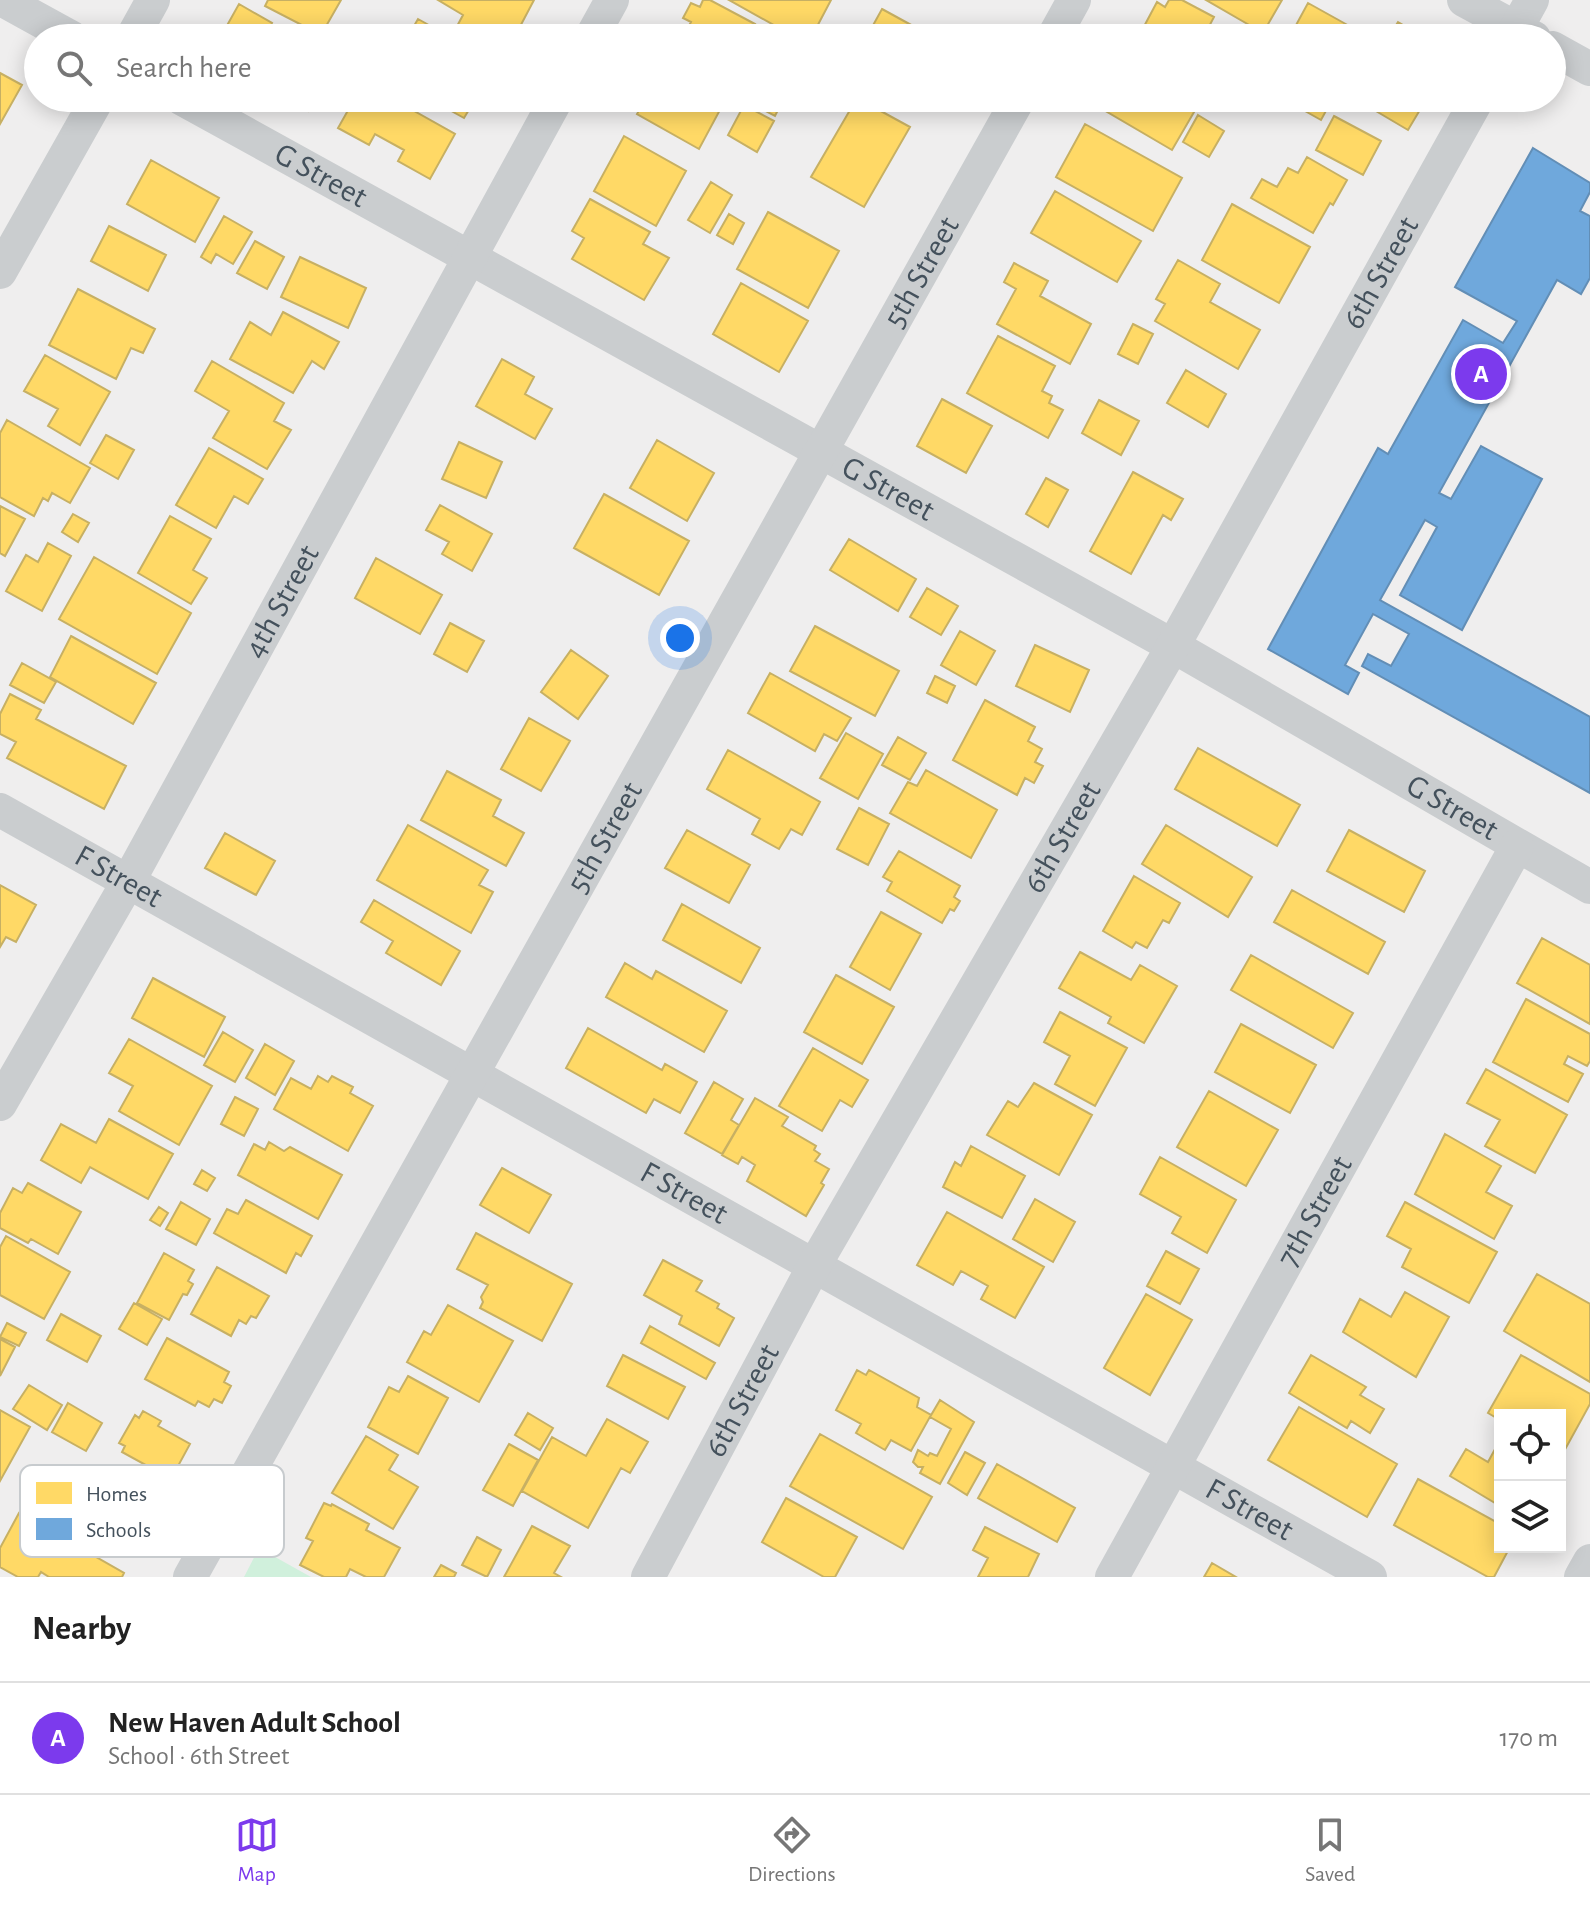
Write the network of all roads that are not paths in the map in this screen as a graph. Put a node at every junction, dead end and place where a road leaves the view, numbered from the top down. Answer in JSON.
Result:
{"nodes":[{"id":1,"x":3,"y":0,"type":"edge"},
{"id":2,"x":153,"y":0,"type":"edge"},
{"id":3,"x":612,"y":0,"type":"edge"},
{"id":4,"x":1074,"y":0,"type":"edge"},
{"id":5,"x":1464,"y":0,"type":"edge"},
{"id":6,"x":47,"y":24,"type":"edge"},
{"id":7,"x":140,"y":24,"type":"edge"},
{"id":8,"x":599,"y":24,"type":"edge"},
{"id":9,"x":1061,"y":24,"type":"edge"},
{"id":10,"x":1519,"y":24,"type":"edge"},
{"id":11,"x":1566,"y":56,"type":"edge"},
{"id":12,"x":1590,"y":69,"type":"edge"},
{"id":13,"x":90,"y":112,"type":"edge"},
{"id":14,"x":206,"y":112,"type":"edge"},
{"id":15,"x":549,"y":112,"type":"edge"},
{"id":16,"x":1011,"y":112,"type":"edge"},
{"id":17,"x":1470,"y":112,"type":"edge"},
{"id":18,"x":469,"y":257,"type":"junction"},
{"id":19,"x":0,"y":272,"type":"edge"},
{"id":20,"x":822,"y":452,"type":"junction"},
{"id":21,"x":1173,"y":646,"type":"junction"},
{"id":22,"x":0,"y":810,"type":"edge"},
{"id":23,"x":1517,"y":846,"type":"junction"},
{"id":24,"x":128,"y":882,"type":"junction"},
{"id":25,"x":1590,"y":887,"type":"edge"},
{"id":26,"x":471,"y":1074,"type":"junction"},
{"id":27,"x":0,"y":1104,"type":"edge"},
{"id":28,"x":814,"y":1266,"type":"junction"},
{"id":29,"x":253,"y":1465,"type":"edge"},
{"id":30,"x":1173,"y":1466,"type":"junction"},
{"id":31,"x":201,"y":1557,"type":"edge"},
{"id":32,"x":1590,"y":1561,"type":"edge"},
{"id":33,"x":190,"y":1577,"type":"edge"},
{"id":34,"x":648,"y":1577,"type":"edge"},
{"id":35,"x":1112,"y":1577,"type":"edge"},
{"id":36,"x":1370,"y":1577,"type":"edge"},
{"id":37,"x":1581,"y":1577,"type":"edge"}],
"edges":[{"from":1,"to":6,"type":"street"},
{"from":2,"to":7,"type":"street"},
{"from":3,"to":8,"type":"street"},
{"from":4,"to":9,"type":"street"},
{"from":5,"to":10,"type":"street"},
{"from":11,"to":12,"type":"street"},
{"from":13,"to":19,"type":"street"},
{"from":14,"to":18,"type":"street","name":"G Street"},
{"from":15,"to":18,"type":"street","name":"4th Street"},
{"from":16,"to":20,"type":"street","name":"5th Street"},
{"from":17,"to":21,"type":"street","name":"6th Street"},
{"from":18,"to":20,"type":"street","name":"G Street"},
{"from":18,"to":24,"type":"street","name":"4th Street"},
{"from":20,"to":21,"type":"street","name":"G Street"},
{"from":20,"to":26,"type":"street","name":"5th Street"},
{"from":21,"to":23,"type":"street","name":"G Street"},
{"from":21,"to":28,"type":"street","name":"6th Street"},
{"from":22,"to":24,"type":"street","name":"F Street"},
{"from":23,"to":25,"type":"street","name":"G Street"},
{"from":23,"to":30,"type":"street","name":"7th Street"},
{"from":24,"to":26,"type":"street","name":"F Street"},
{"from":24,"to":27,"type":"street","name":"4th Street"},
{"from":26,"to":28,"type":"street","name":"F Street"},
{"from":26,"to":29,"type":"street","name":"5th Street"},
{"from":28,"to":30,"type":"street","name":"F Street"},
{"from":28,"to":34,"type":"street","name":"6th Street"},
{"from":30,"to":35,"type":"street","name":"7th Street"},
{"from":30,"to":36,"type":"street","name":"F Street"},
{"from":31,"to":33,"type":"street","name":"5th Street"},
{"from":32,"to":37,"type":"street"}]}
